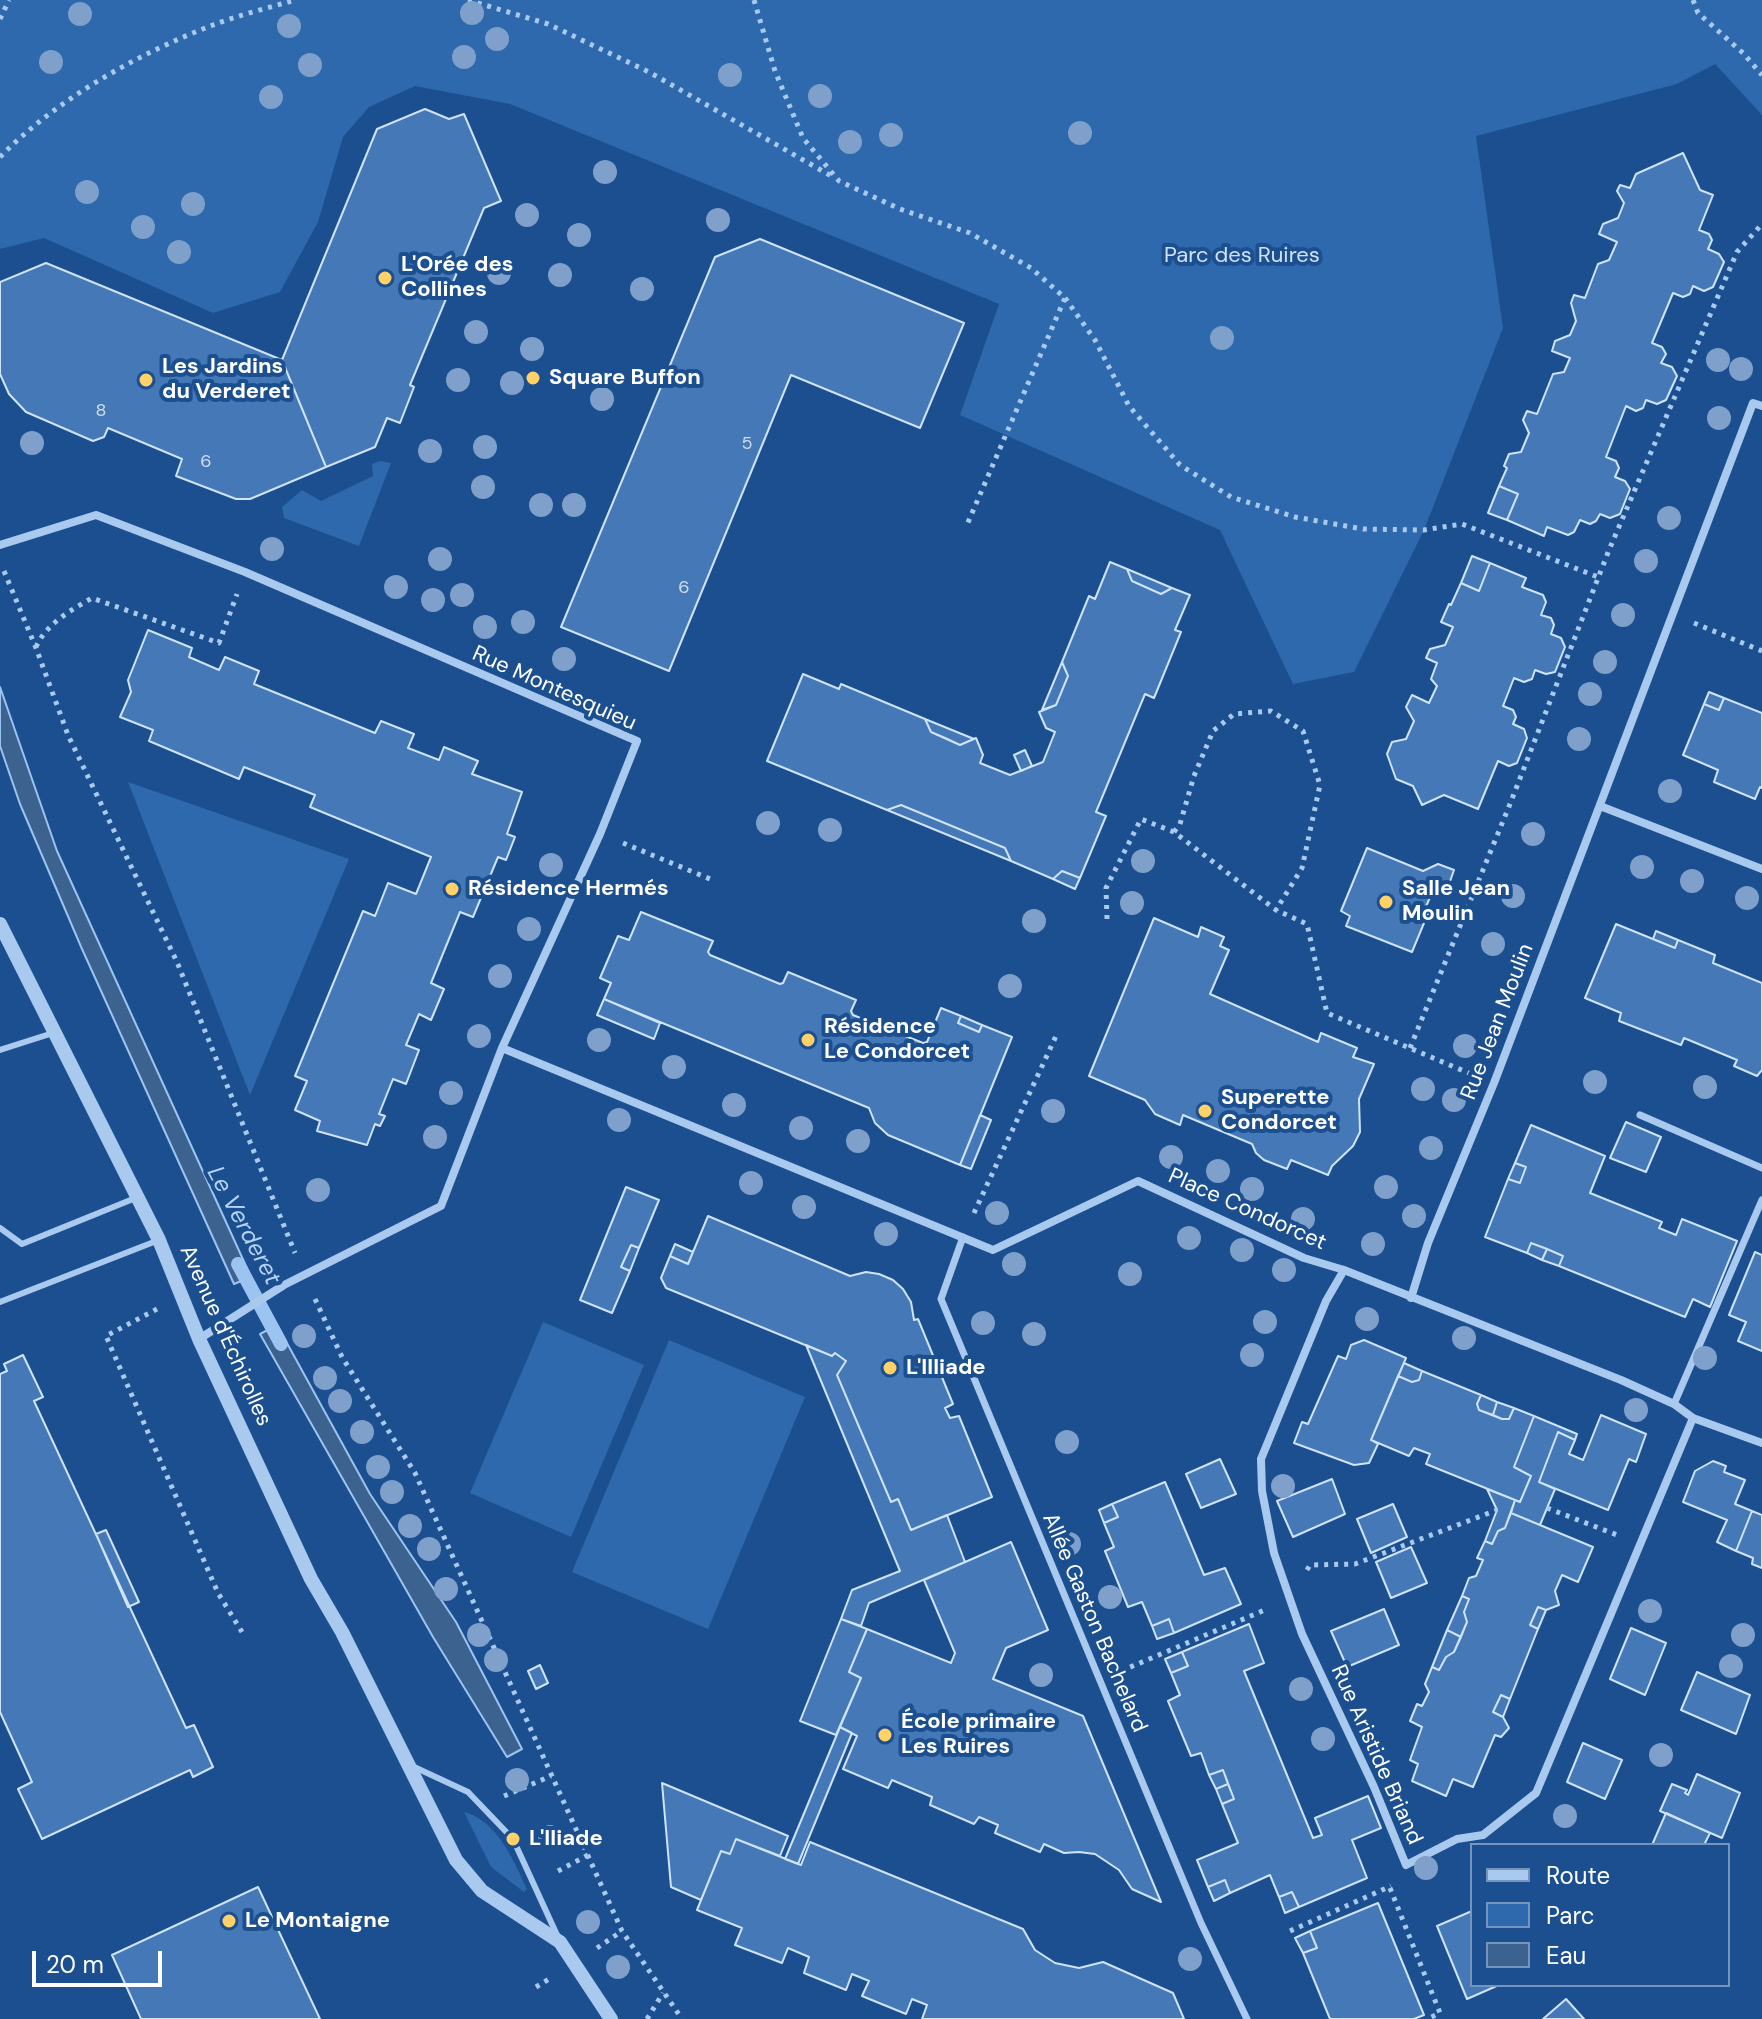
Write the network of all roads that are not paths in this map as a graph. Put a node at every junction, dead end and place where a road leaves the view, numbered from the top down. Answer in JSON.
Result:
{"nodes":[{"id":1,"x":1758,"y":405,"type":"edge"},
{"id":2,"x":0,"y":545,"type":"edge"},
{"id":3,"x":1600,"y":806,"type":"junction"},
{"id":4,"x":1762,"y":869,"type":"edge"},
{"id":5,"x":0,"y":924,"type":"edge"},
{"id":6,"x":53,"y":1033,"type":"junction"},
{"id":7,"x":502,"y":1048,"type":"junction"},
{"id":8,"x":0,"y":1050,"type":"edge"},
{"id":9,"x":1640,"y":1115,"type":"dead end"},
{"id":10,"x":1762,"y":1168,"type":"edge"},
{"id":11,"x":138,"y":1197,"type":"junction"},
{"id":12,"x":1762,"y":1200,"type":"edge"},
{"id":13,"x":0,"y":1228,"type":"edge"},
{"id":14,"x":963,"y":1237,"type":"junction"},
{"id":15,"x":159,"y":1240,"type":"junction"},
{"id":16,"x":1344,"y":1270,"type":"junction"},
{"id":17,"x":1411,"y":1298,"type":"junction"},
{"id":18,"x":0,"y":1302,"type":"edge"},
{"id":19,"x":199,"y":1339,"type":"junction"},
{"id":20,"x":1674,"y":1404,"type":"junction"},
{"id":21,"x":1693,"y":1418,"type":"junction"},
{"id":22,"x":1762,"y":1443,"type":"edge"},
{"id":23,"x":410,"y":1764,"type":"junction"},
{"id":24,"x":560,"y":1942,"type":"junction"},
{"id":25,"x":611,"y":2019,"type":"edge"},
{"id":26,"x":1247,"y":2019,"type":"edge"}],
"edges":[{"from":1,"to":3,"type":"street","name":"Rue Jean Moulin"},
{"from":2,"to":7,"type":"street","name":"Rue Montesquieu"},
{"from":3,"to":4,"type":"street"},
{"from":3,"to":17,"type":"street","name":"Rue Jean Moulin"},
{"from":5,"to":6,"type":"street","name":"Avenue d'Échirolles"},
{"from":6,"to":8,"type":"lane"},
{"from":6,"to":11,"type":"street","name":"Avenue d'Échirolles"},
{"from":7,"to":14,"type":"street"},
{"from":7,"to":19,"type":"street","name":"Rue Montesquieu"},
{"from":9,"to":10,"type":"street"},
{"from":11,"to":13,"type":"lane"},
{"from":11,"to":15,"type":"street","name":"Avenue d'Échirolles"},
{"from":12,"to":20,"type":"street"},
{"from":14,"to":16,"type":"street","name":"Place Condorcet"},
{"from":14,"to":26,"type":"street","name":"Allée Gaston Bachelard"},
{"from":15,"to":18,"type":"lane"},
{"from":15,"to":19,"type":"street","name":"Avenue d'Échirolles"},
{"from":16,"to":17,"type":"street","name":"Place Condorcet"},
{"from":16,"to":21,"type":"street","name":"Rue Aristide Briand"},
{"from":17,"to":20,"type":"street"},
{"from":19,"to":23,"type":"street","name":"Avenue d'Échirolles"},
{"from":20,"to":21,"type":"street"},
{"from":21,"to":22,"type":"street"},
{"from":23,"to":24,"type":"street","name":"Avenue d'Échirolles"},
{"from":23,"to":24,"type":"lane","name":"Avenue d'Échirolles"},
{"from":24,"to":25,"type":"street","name":"Avenue d'Échirolles"}]}
